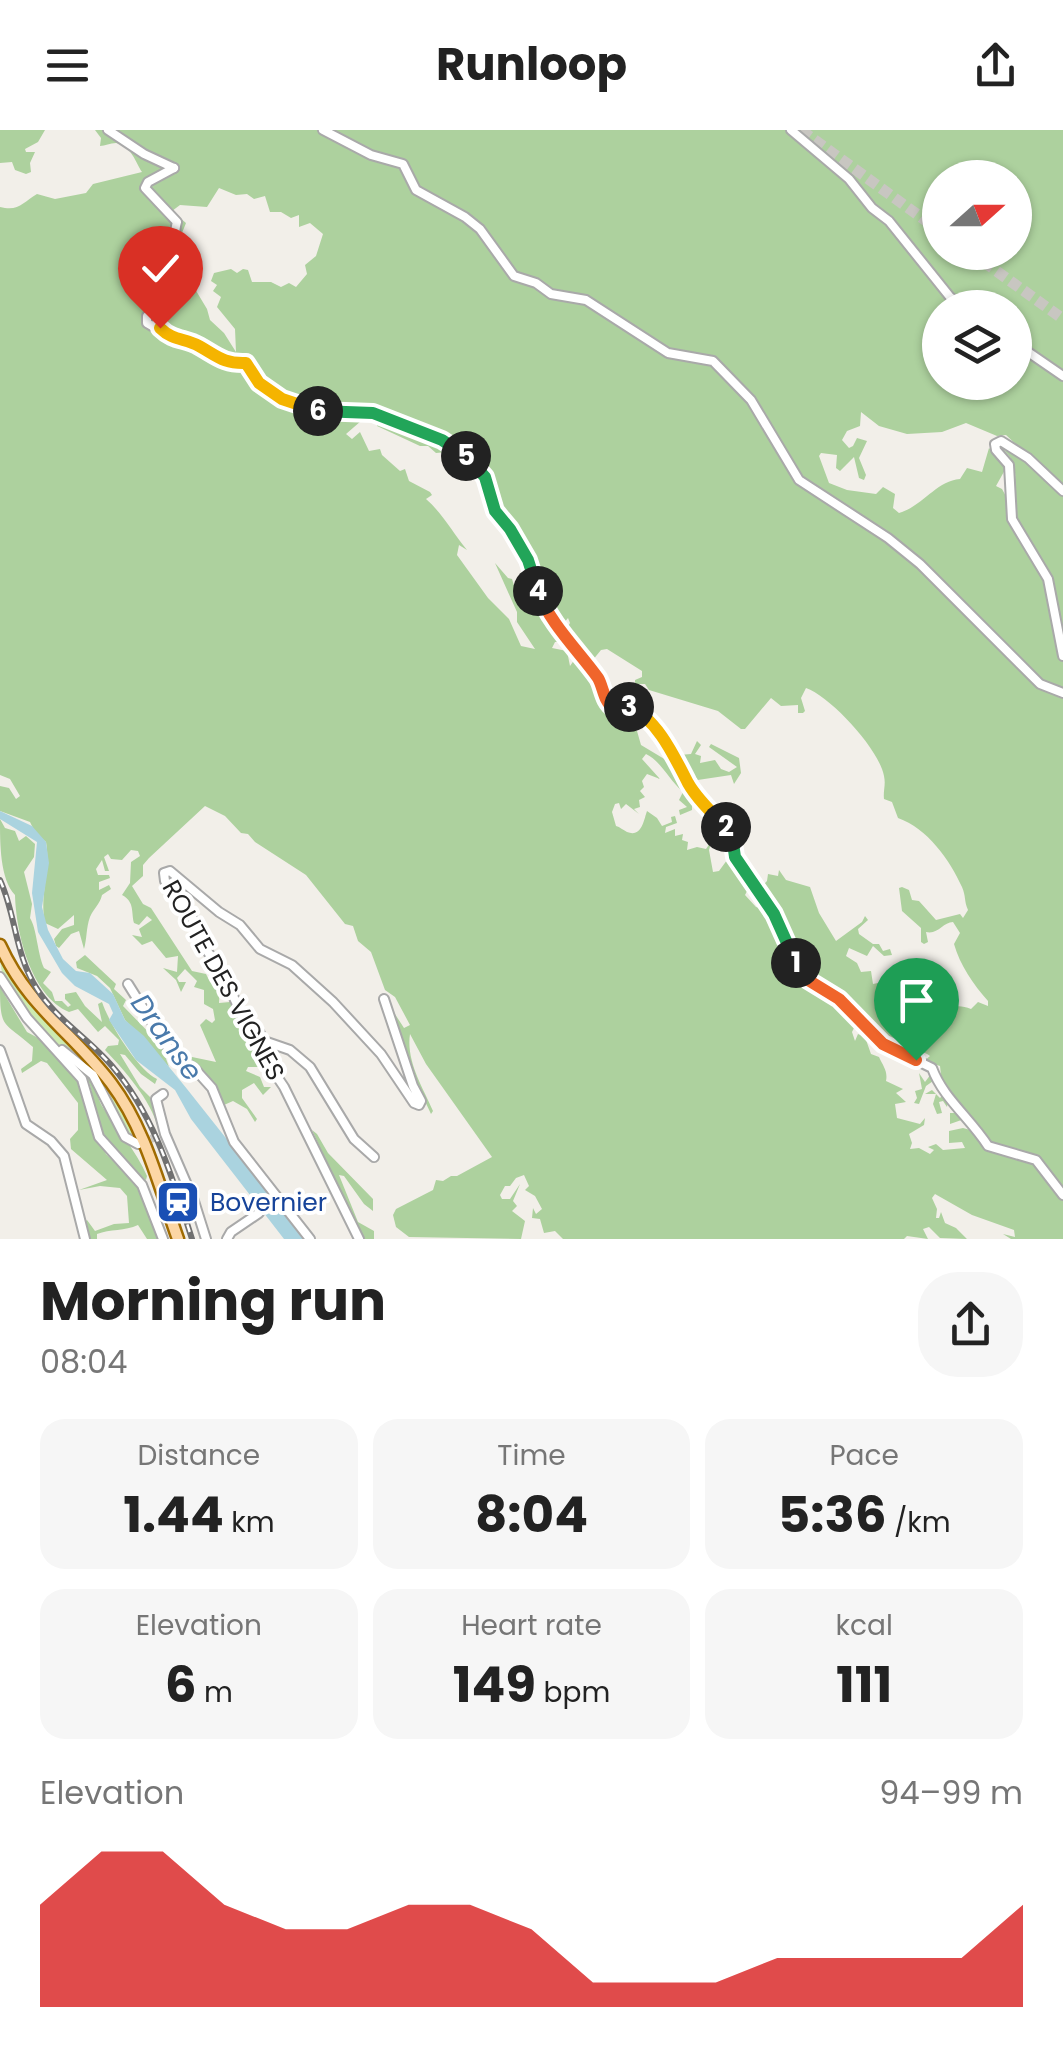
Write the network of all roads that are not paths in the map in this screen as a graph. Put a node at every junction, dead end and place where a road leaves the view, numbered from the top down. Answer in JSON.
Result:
{"nodes":[{"id":1,"x":108,"y":130,"type":"edge"},
{"id":2,"x":323,"y":130,"type":"edge"},
{"id":3,"x":791,"y":130,"type":"edge"},
{"id":4,"x":944,"y":290,"type":"edge"},
{"id":5,"x":1032,"y":355,"type":"edge"},
{"id":6,"x":1063,"y":376,"type":"edge"},
{"id":7,"x":1063,"y":492,"type":"edge"},
{"id":8,"x":1063,"y":656,"type":"edge"},
{"id":9,"x":1063,"y":693,"type":"edge"},
{"id":10,"x":0,"y":946,"type":"edge"},
{"id":11,"x":0,"y":977,"type":"edge"},
{"id":12,"x":128,"y":984,"type":"dead end"},
{"id":13,"x":384,"y":999,"type":"dead end"},
{"id":14,"x":247,"y":1024,"type":"junction"},
{"id":15,"x":53,"y":1046,"type":"junction"},
{"id":16,"x":0,"y":1050,"type":"edge"},
{"id":17,"x":163,"y":1094,"type":"dead end"},
{"id":18,"x":138,"y":1144,"type":"dead end"},
{"id":19,"x":374,"y":1158,"type":"dead end"},
{"id":20,"x":1063,"y":1195,"type":"edge"},
{"id":21,"x":259,"y":1213,"type":"dead end"},
{"id":22,"x":85,"y":1239,"type":"edge"},
{"id":23,"x":163,"y":1239,"type":"edge"},
{"id":24,"x":178,"y":1239,"type":"edge"},
{"id":25,"x":206,"y":1239,"type":"edge"},
{"id":26,"x":227,"y":1239,"type":"edge"},
{"id":27,"x":310,"y":1239,"type":"edge"},
{"id":28,"x":359,"y":1239,"type":"edge"}],
"edges":[{"from":1,"to":20,"type":"street"},
{"from":2,"to":9,"type":"street"},
{"from":3,"to":4,"type":"street"},
{"from":5,"to":6,"type":"street"},
{"from":7,"to":8,"type":"street"},
{"from":10,"to":24,"type":"main road"},
{"from":11,"to":15,"type":"street"},
{"from":12,"to":27,"type":"street"},
{"from":13,"to":14,"type":"street","name":"ROUTE DES VIGNES"},
{"from":14,"to":19,"type":"street"},
{"from":14,"to":28,"type":"street","name":"ROUTE DES VIGNES"},
{"from":15,"to":18,"type":"street"},
{"from":15,"to":23,"type":"street"},
{"from":16,"to":22,"type":"street"},
{"from":17,"to":25,"type":"street"},
{"from":21,"to":26,"type":"street"}]}
